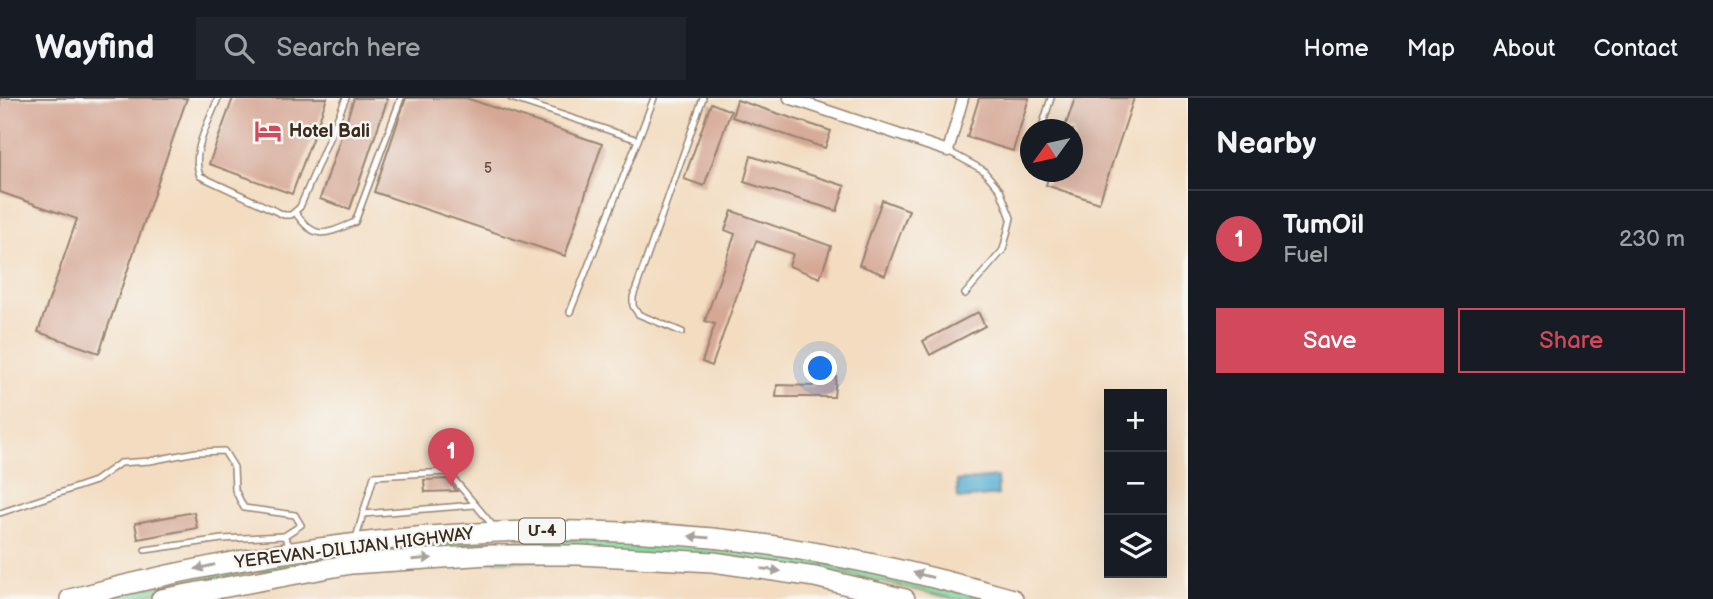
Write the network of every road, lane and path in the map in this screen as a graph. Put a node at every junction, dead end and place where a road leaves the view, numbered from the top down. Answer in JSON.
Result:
{"nodes":[{"id":1,"x":218,"y":98,"type":"edge"},
{"id":2,"x":346,"y":98,"type":"edge"},
{"id":3,"x":401,"y":98,"type":"edge"},
{"id":4,"x":511,"y":98,"type":"edge"},
{"id":5,"x":653,"y":98,"type":"edge"},
{"id":6,"x":703,"y":98,"type":"edge"},
{"id":7,"x":789,"y":98,"type":"edge"},
{"id":8,"x":962,"y":98,"type":"edge"},
{"id":9,"x":1051,"y":98,"type":"edge"},
{"id":10,"x":1044,"y":119,"type":"edge"},
{"id":11,"x":638,"y":140,"type":"junction"},
{"id":12,"x":948,"y":151,"type":"junction"},
{"id":13,"x":295,"y":212,"type":"junction"},
{"id":14,"x":965,"y":294,"type":"dead end"},
{"id":15,"x":570,"y":312,"type":"dead end"},
{"id":16,"x":682,"y":332,"type":"dead end"},
{"id":17,"x":475,"y":505,"type":"junction"},
{"id":18,"x":0,"y":513,"type":"edge"},
{"id":19,"x":363,"y":514,"type":"junction"},
{"id":20,"x":498,"y":533,"type":"junction"},
{"id":21,"x":289,"y":544,"type":"junction"},
{"id":22,"x":354,"y":545,"type":"junction"},
{"id":23,"x":145,"y":550,"type":"dead end"},
{"id":24,"x":70,"y":599,"type":"edge"},
{"id":25,"x":161,"y":599,"type":"edge"},
{"id":26,"x":905,"y":599,"type":"edge"},
{"id":27,"x":1013,"y":599,"type":"edge"}],
"edges":[{"from":1,"to":13,"type":"lane"},
{"from":2,"to":13,"type":"lane"},
{"from":3,"to":13,"type":"lane"},
{"from":4,"to":11,"type":"lane"},
{"from":5,"to":11,"type":"lane"},
{"from":6,"to":16,"type":"lane"},
{"from":7,"to":12,"type":"street"},
{"from":8,"to":12,"type":"street"},
{"from":9,"to":10,"type":"lane"},
{"from":11,"to":15,"type":"lane"},
{"from":12,"to":14,"type":"lane"},
{"from":17,"to":19,"type":"lane"},
{"from":17,"to":19,"type":"lane"},
{"from":17,"to":20,"type":"lane"},
{"from":18,"to":21,"type":"lane"},
{"from":19,"to":22,"type":"lane"},
{"from":20,"to":22,"type":"highway","name":"YEREVAN-DILIJAN HIGHWAY","number":"Մ-4"},
{"from":27,"to":20,"type":"highway","name":"YEREVAN-DILIJAN HIGHWAY","number":"Մ-4","one_way":true},
{"from":21,"to":22,"type":"highway","name":"YEREVAN-DILIJAN HIGHWAY","number":"Մ-4"},
{"from":21,"to":23,"type":"lane"},
{"from":21,"to":24,"type":"highway","name":"YEREVAN-DILIJAN HIGHWAY","number":"Մ-4","one_way":true},
{"from":25,"to":26,"type":"highway","name":"YEREVAN-DILIJAN HIGHWAY","number":"Մ-4","one_way":true}]}
